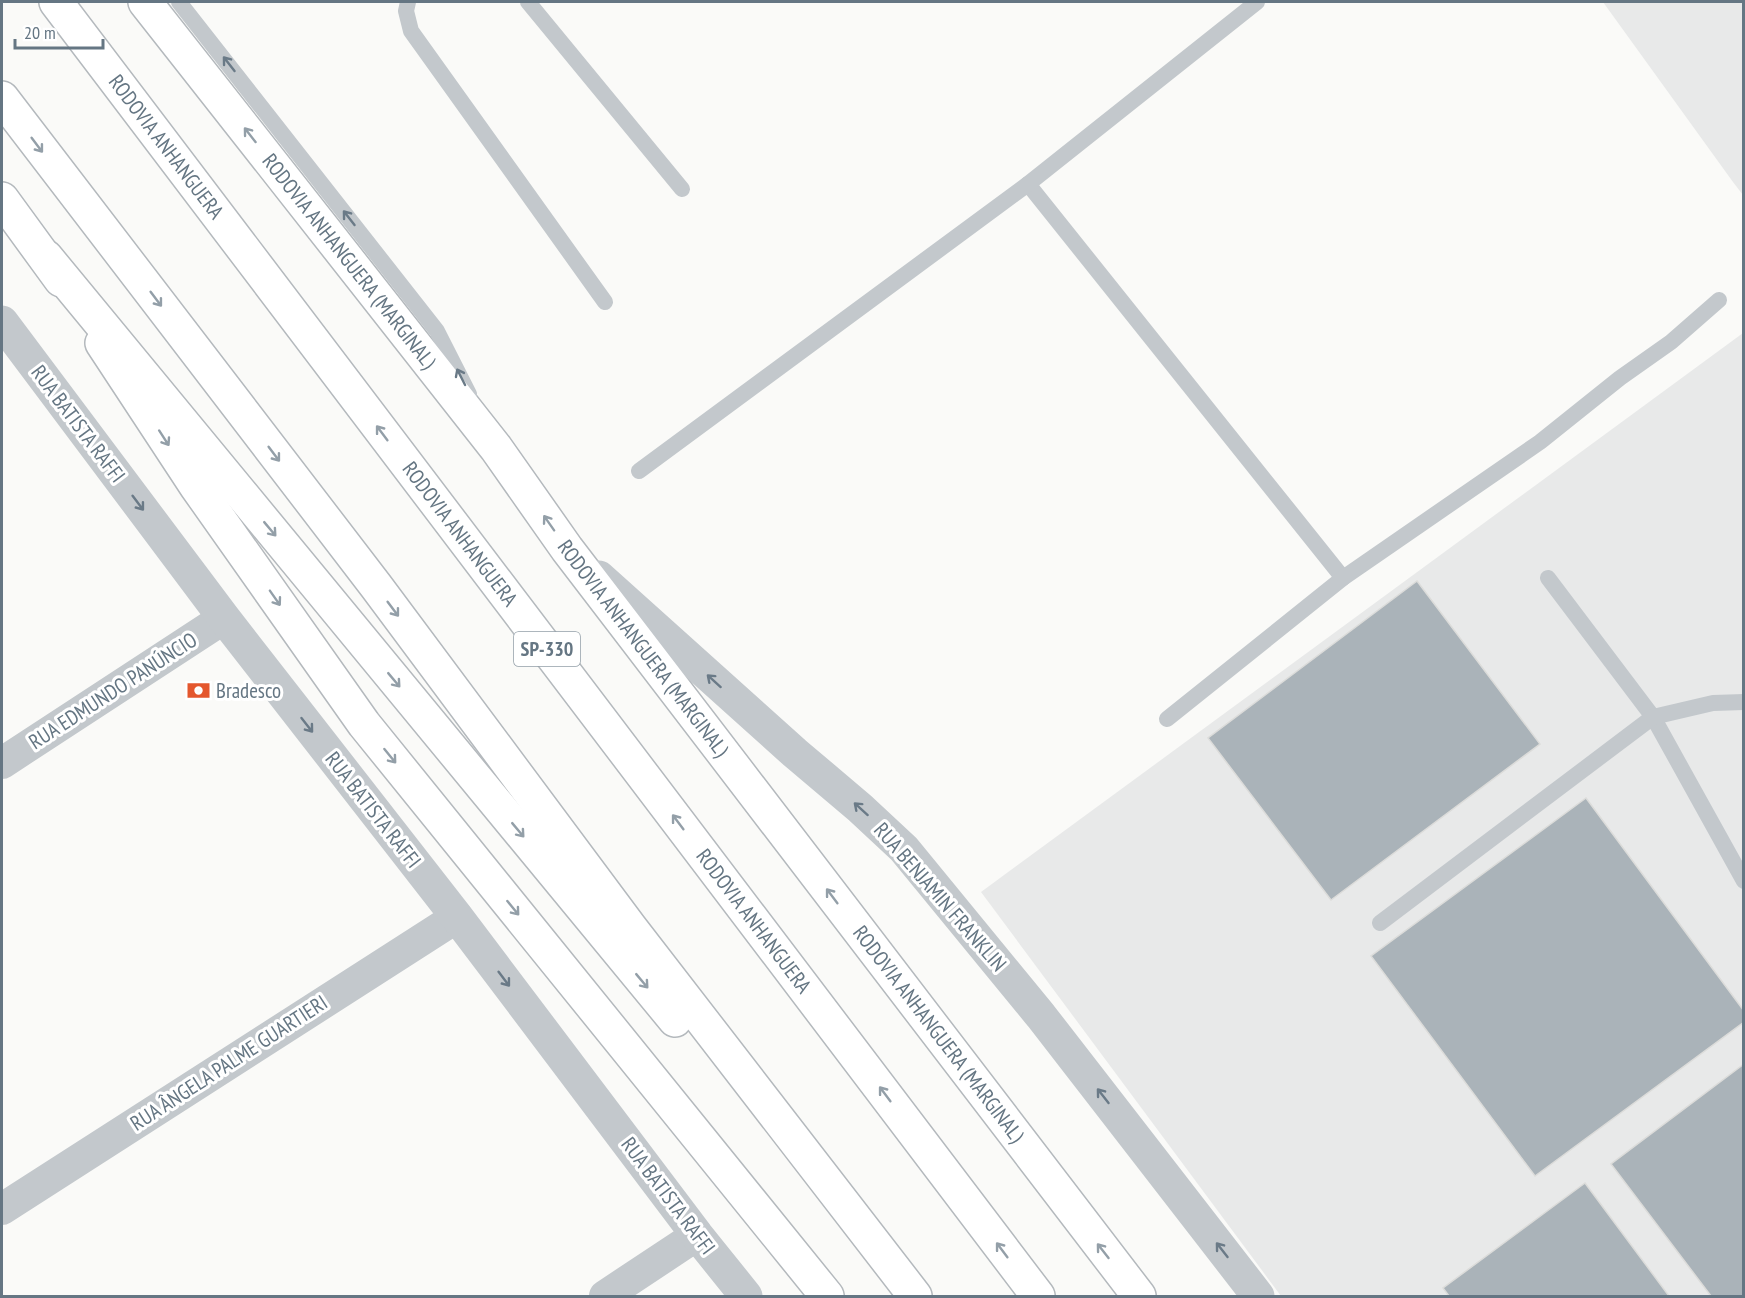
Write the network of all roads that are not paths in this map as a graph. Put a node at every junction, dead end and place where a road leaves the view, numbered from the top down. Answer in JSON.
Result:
{"nodes":[{"id":1,"x":56,"y":2,"type":"edge"},
{"id":2,"x":146,"y":2,"type":"edge"},
{"id":3,"x":179,"y":2,"type":"edge"},
{"id":4,"x":408,"y":2,"type":"edge"},
{"id":5,"x":528,"y":2,"type":"edge"},
{"id":6,"x":1257,"y":2,"type":"edge"},
{"id":7,"x":2,"y":98,"type":"edge"},
{"id":8,"x":1028,"y":184,"type":"junction"},
{"id":9,"x":682,"y":189,"type":"dead end"},
{"id":10,"x":2,"y":199,"type":"edge"},
{"id":11,"x":46,"y":257,"type":"junction"},
{"id":12,"x":1719,"y":300,"type":"dead end"},
{"id":13,"x":605,"y":302,"type":"dead end"},
{"id":14,"x":2,"y":322,"type":"edge"},
{"id":15,"x":496,"y":448,"type":"junction"},
{"id":16,"x":639,"y":471,"type":"dead end"},
{"id":17,"x":567,"y":549,"type":"junction"},
{"id":18,"x":1343,"y":578,"type":"junction"},
{"id":19,"x":1548,"y":578,"type":"dead end"},
{"id":20,"x":224,"y":618,"type":"junction"},
{"id":21,"x":1743,"y":702,"type":"edge"},
{"id":22,"x":1653,"y":717,"type":"junction"},
{"id":23,"x":1167,"y":719,"type":"dead end"},
{"id":24,"x":2,"y":763,"type":"edge"},
{"id":25,"x":1743,"y":881,"type":"edge"},
{"id":26,"x":457,"y":917,"type":"junction"},
{"id":27,"x":1380,"y":923,"type":"dead end"},
{"id":28,"x":2,"y":1209,"type":"edge"},
{"id":29,"x":697,"y":1234,"type":"junction"},
{"id":30,"x":605,"y":1296,"type":"edge"},
{"id":31,"x":746,"y":1296,"type":"edge"},
{"id":32,"x":827,"y":1296,"type":"edge"},
{"id":33,"x":914,"y":1296,"type":"edge"},
{"id":34,"x":1038,"y":1296,"type":"edge"},
{"id":35,"x":1139,"y":1296,"type":"edge"},
{"id":36,"x":1258,"y":1296,"type":"edge"}],
"edges":[{"from":34,"to":1,"type":"highway","name":"RODOVIA ANHANGUERA","number":"SP-330","one_way":true},
{"from":15,"to":2,"type":"highway","name":"RODOVIA ANHANGUERA (MARGINAL)","one_way":true},
{"from":15,"to":3,"type":"lane","one_way":true},
{"from":4,"to":13,"type":"lane"},
{"from":5,"to":9,"type":"lane"},
{"from":6,"to":8,"type":"lane"},
{"from":7,"to":33,"type":"highway","one_way":true},
{"from":8,"to":16,"type":"lane"},
{"from":8,"to":18,"type":"lane"},
{"from":10,"to":11,"type":"highway"},
{"from":11,"to":32,"type":"highway","one_way":true},
{"from":11,"to":33,"type":"highway","one_way":true},
{"from":12,"to":18,"type":"lane"},
{"from":14,"to":20,"type":"street","name":"RUA BATISTA RAFFI","one_way":true},
{"from":17,"to":15,"type":"highway","name":"RODOVIA ANHANGUERA (MARGINAL)","one_way":true},
{"from":35,"to":17,"type":"highway","name":"RODOVIA ANHANGUERA (MARGINAL)","one_way":true},
{"from":36,"to":17,"type":"street","name":"RUA BENJAMIN FRANKLIN","one_way":true},
{"from":18,"to":23,"type":"lane"},
{"from":19,"to":22,"type":"lane"},
{"from":20,"to":24,"type":"street","name":"RUA EDMUNDO PANÚNCIO"},
{"from":20,"to":26,"type":"street","name":"RUA BATISTA RAFFI","one_way":true},
{"from":21,"to":22,"type":"lane"},
{"from":22,"to":25,"type":"lane"},
{"from":22,"to":27,"type":"lane"},
{"from":26,"to":28,"type":"street","name":"RUA ÂNGELA PALME GUARTIERI"},
{"from":26,"to":29,"type":"street","name":"RUA BATISTA RAFFI","one_way":true},
{"from":29,"to":30,"type":"street"},
{"from":29,"to":31,"type":"street","name":"RUA BATISTA RAFFI"}]}
